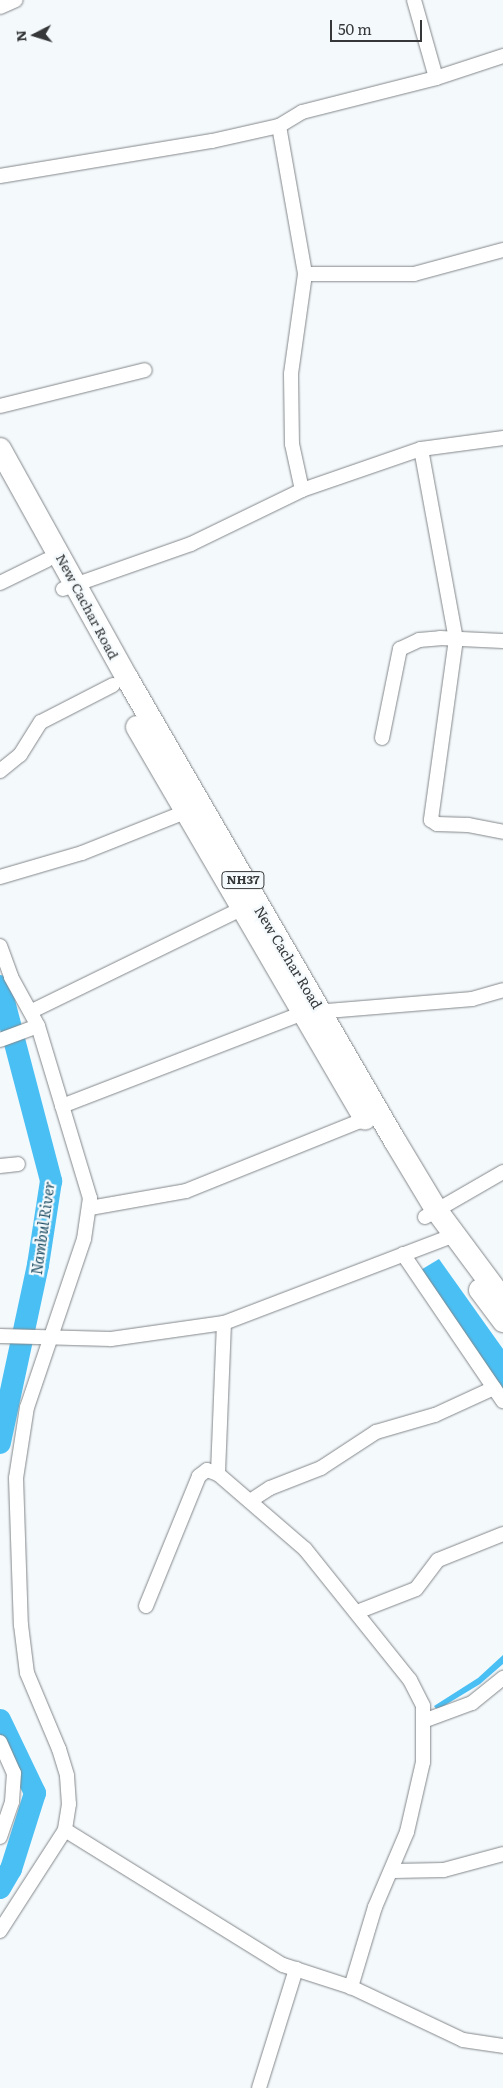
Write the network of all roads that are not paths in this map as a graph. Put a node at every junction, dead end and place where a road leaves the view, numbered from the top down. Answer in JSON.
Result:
{"nodes":[{"id":1,"x":16,"y":0,"type":"edge"},
{"id":2,"x":414,"y":0,"type":"edge"},
{"id":3,"x":0,"y":7,"type":"edge"},
{"id":4,"x":503,"y":56,"type":"edge"},
{"id":5,"x":436,"y":78,"type":"junction"},
{"id":6,"x":279,"y":126,"type":"junction"},
{"id":7,"x":0,"y":176,"type":"edge"},
{"id":8,"x":503,"y":250,"type":"edge"},
{"id":9,"x":305,"y":274,"type":"junction"},
{"id":10,"x":145,"y":370,"type":"dead end"},
{"id":11,"x":0,"y":406,"type":"edge"},
{"id":12,"x":503,"y":438,"type":"edge"},
{"id":13,"x":0,"y":449,"type":"edge"},
{"id":14,"x":421,"y":449,"type":"junction"},
{"id":15,"x":0,"y":474,"type":"edge"},
{"id":16,"x":302,"y":490,"type":"junction"},
{"id":17,"x":47,"y":560,"type":"junction"},
{"id":18,"x":0,"y":583,"type":"edge"},
{"id":19,"x":70,"y":586,"type":"junction"},
{"id":20,"x":456,"y":639,"type":"junction"},
{"id":21,"x":503,"y":641,"type":"edge"},
{"id":22,"x":113,"y":685,"type":"junction"},
{"id":23,"x":382,"y":738,"type":"dead end"},
{"id":24,"x":0,"y":771,"type":"edge"},
{"id":25,"x":176,"y":780,"type":"junction"},
{"id":26,"x":185,"y":812,"type":"junction"},
{"id":27,"x":503,"y":832,"type":"edge"},
{"id":28,"x":0,"y":877,"type":"edge"},
{"id":29,"x":249,"y":905,"type":"junction"},
{"id":30,"x":0,"y":946,"type":"edge"},
{"id":31,"x":503,"y":990,"type":"edge"},
{"id":32,"x":32,"y":1011,"type":"junction"},
{"id":33,"x":313,"y":1012,"type":"junction"},
{"id":34,"x":34,"y":1028,"type":"junction"},
{"id":35,"x":4,"y":1038,"type":"edge"},
{"id":36,"x":62,"y":1106,"type":"junction"},
{"id":37,"x":365,"y":1118,"type":"junction"},
{"id":38,"x":18,"y":1164,"type":"dead end"},
{"id":39,"x":0,"y":1166,"type":"edge"},
{"id":40,"x":503,"y":1172,"type":"edge"},
{"id":41,"x":90,"y":1208,"type":"junction"},
{"id":42,"x":431,"y":1214,"type":"junction"},
{"id":43,"x":448,"y":1237,"type":"junction"},
{"id":44,"x":403,"y":1254,"type":"junction"},
{"id":45,"x":503,"y":1300,"type":"edge"},
{"id":46,"x":503,"y":1321,"type":"edge"},
{"id":47,"x":224,"y":1323,"type":"junction"},
{"id":48,"x":0,"y":1336,"type":"edge"},
{"id":49,"x":42,"y":1338,"type":"junction"},
{"id":50,"x":494,"y":1388,"type":"junction"},
{"id":51,"x":503,"y":1401,"type":"edge"},
{"id":52,"x":218,"y":1474,"type":"junction"},
{"id":53,"x":250,"y":1501,"type":"junction"},
{"id":54,"x":503,"y":1534,"type":"edge"},
{"id":55,"x":146,"y":1606,"type":"dead end"},
{"id":56,"x":357,"y":1612,"type":"junction"},
{"id":57,"x":503,"y":1678,"type":"edge"},
{"id":58,"x":426,"y":1720,"type":"junction"},
{"id":59,"x":0,"y":1742,"type":"edge"},
{"id":60,"x":64,"y":1830,"type":"junction"},
{"id":61,"x":0,"y":1837,"type":"edge"},
{"id":62,"x":503,"y":1854,"type":"edge"},
{"id":63,"x":393,"y":1871,"type":"junction"},
{"id":64,"x":0,"y":1931,"type":"edge"},
{"id":65,"x":296,"y":1969,"type":"junction"},
{"id":66,"x":352,"y":1987,"type":"junction"},
{"id":67,"x":503,"y":2046,"type":"edge"},
{"id":68,"x":259,"y":2088,"type":"edge"}],
"edges":[{"from":1,"to":3,"type":"street"},
{"from":2,"to":5,"type":"street"},
{"from":4,"to":5,"type":"street"},
{"from":5,"to":6,"type":"street"},
{"from":6,"to":7,"type":"street"},
{"from":6,"to":9,"type":"street"},
{"from":8,"to":9,"type":"street"},
{"from":9,"to":16,"type":"street"},
{"from":10,"to":11,"type":"street"},
{"from":12,"to":14,"type":"street"},
{"from":13,"to":19,"type":"highway","name":"New Cachar Road","number":"NH37"},
{"from":14,"to":16,"type":"street"},
{"from":14,"to":20,"type":"street"},
{"from":15,"to":17,"type":"highway","name":"New Cachar Road","number":"NH37"},
{"from":16,"to":19,"type":"street"},
{"from":17,"to":18,"type":"street"},
{"from":17,"to":19,"type":"highway","name":"New Cachar Road","number":"NH37"},
{"from":19,"to":22,"type":"highway","name":"New Cachar Road","number":"NH37"},
{"from":19,"to":25,"type":"highway","name":"New Cachar Road","number":"NH37"},
{"from":20,"to":21,"type":"street"},
{"from":20,"to":23,"type":"street"},
{"from":20,"to":27,"type":"street"},
{"from":22,"to":24,"type":"street"},
{"from":22,"to":25,"type":"highway","name":"New Cachar Road","number":"NH37"},
{"from":25,"to":26,"type":"highway","name":"New Cachar Road","number":"NH37"},
{"from":25,"to":29,"type":"highway","name":"New Cachar Road","number":"NH37"},
{"from":26,"to":28,"type":"street"},
{"from":26,"to":29,"type":"highway","name":"New Cachar Road","number":"NH37"},
{"from":29,"to":32,"type":"street"},
{"from":29,"to":33,"type":"highway","name":"New Cachar Road","number":"NH37"},
{"from":30,"to":32,"type":"street"},
{"from":31,"to":33,"type":"street"},
{"from":32,"to":34,"type":"street"},
{"from":33,"to":36,"type":"street"},
{"from":33,"to":37,"type":"highway","name":"New Cachar Road","number":"NH37"},
{"from":33,"to":42,"type":"highway","name":"New Cachar Road","number":"NH37"},
{"from":34,"to":35,"type":"street"},
{"from":34,"to":36,"type":"street"},
{"from":36,"to":41,"type":"street"},
{"from":37,"to":41,"type":"street"},
{"from":37,"to":42,"type":"highway","name":"New Cachar Road","number":"NH37"},
{"from":38,"to":39,"type":"street"},
{"from":40,"to":42,"type":"street"},
{"from":41,"to":49,"type":"street"},
{"from":42,"to":43,"type":"highway","name":"New Cachar Road","number":"NH37"},
{"from":43,"to":44,"type":"street"},
{"from":43,"to":45,"type":"highway","name":"New Cachar Road","number":"NH37"},
{"from":43,"to":46,"type":"highway","name":"New Cachar Road","number":"NH37"},
{"from":44,"to":47,"type":"street"},
{"from":44,"to":50,"type":"street"},
{"from":47,"to":49,"type":"street"},
{"from":47,"to":52,"type":"street"},
{"from":48,"to":49,"type":"street"},
{"from":49,"to":60,"type":"street"},
{"from":50,"to":51,"type":"street"},
{"from":50,"to":53,"type":"street"},
{"from":52,"to":53,"type":"street"},
{"from":52,"to":55,"type":"street"},
{"from":53,"to":56,"type":"street"},
{"from":54,"to":56,"type":"street"},
{"from":56,"to":58,"type":"street"},
{"from":57,"to":58,"type":"street"},
{"from":58,"to":63,"type":"street"},
{"from":59,"to":61,"type":"street"},
{"from":60,"to":64,"type":"street"},
{"from":60,"to":65,"type":"street"},
{"from":62,"to":63,"type":"street"},
{"from":63,"to":66,"type":"street"},
{"from":65,"to":66,"type":"street"},
{"from":65,"to":68,"type":"street"},
{"from":66,"to":67,"type":"street"}]}
